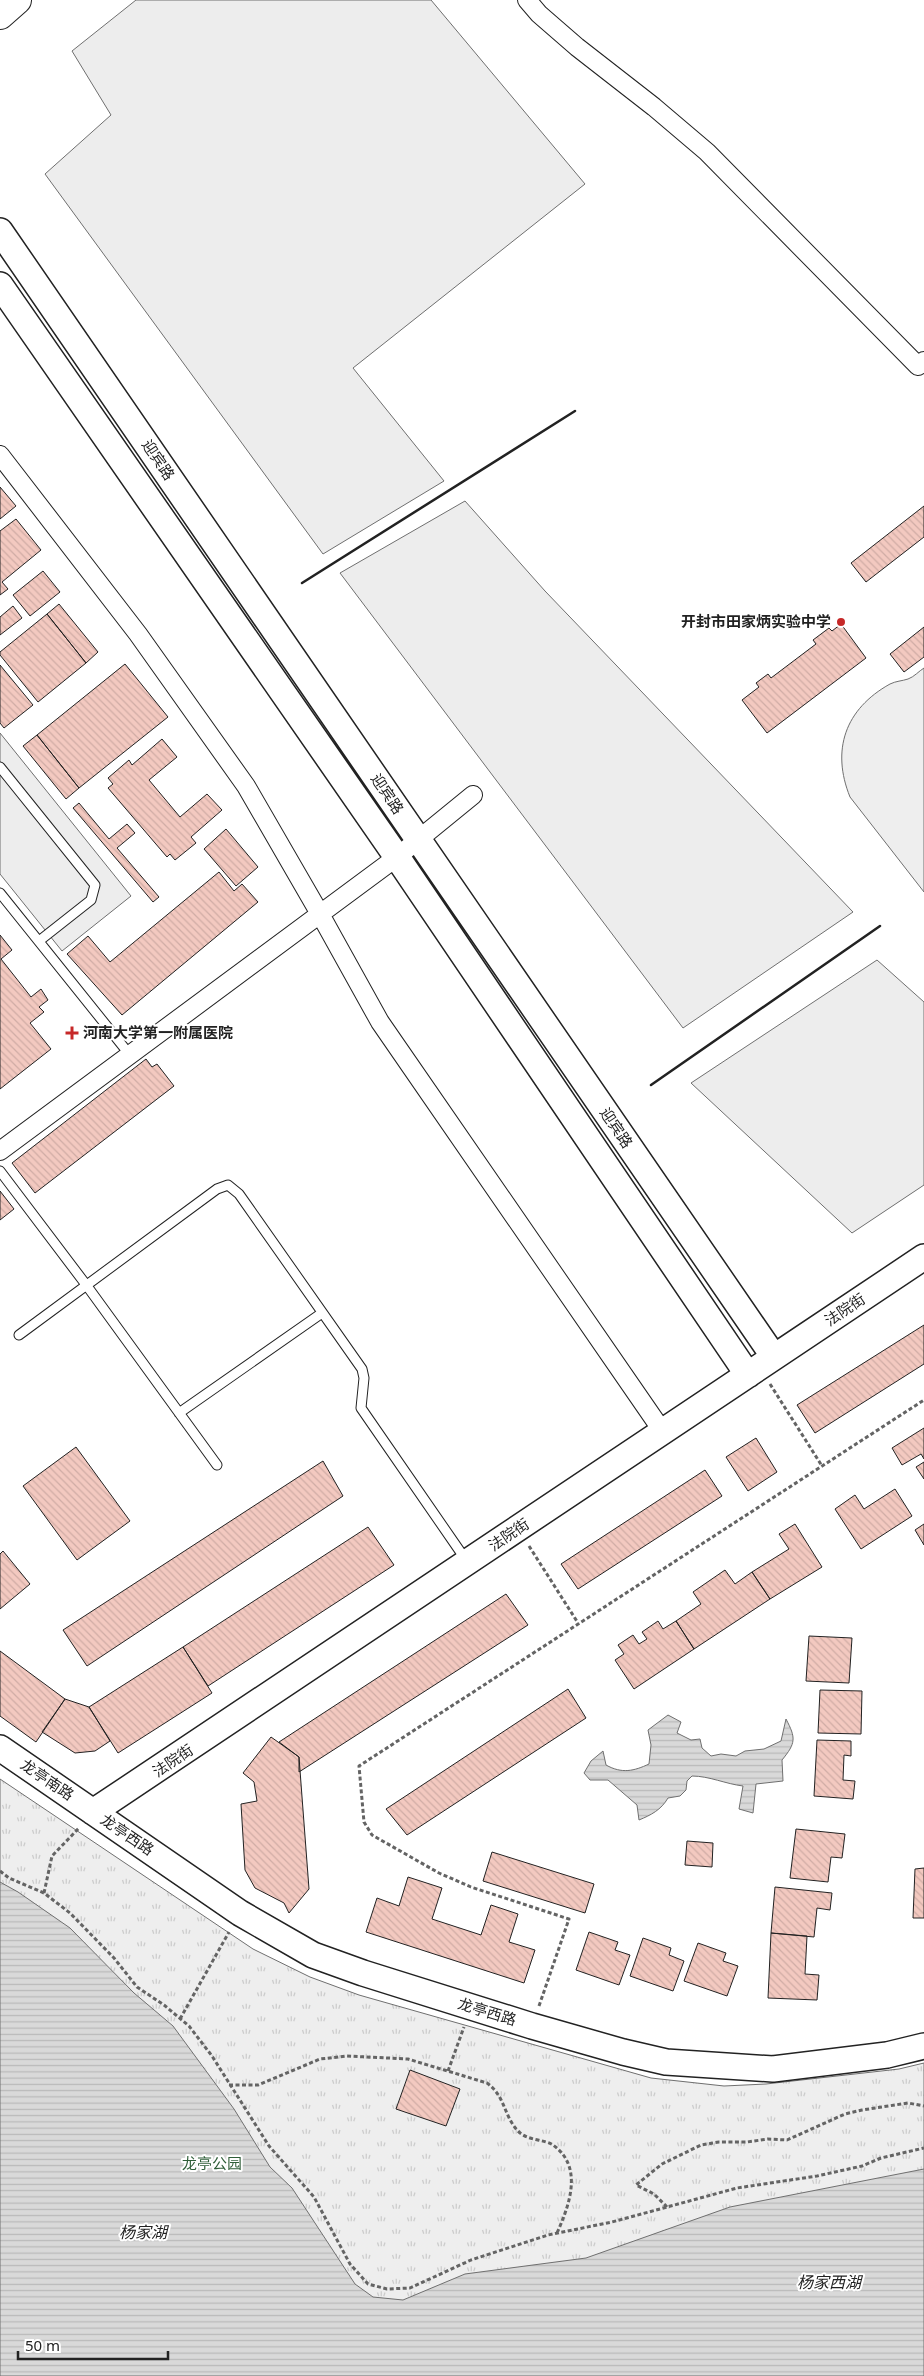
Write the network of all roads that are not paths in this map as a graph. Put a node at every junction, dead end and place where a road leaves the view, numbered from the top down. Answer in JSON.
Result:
{"nodes":[{"id":1,"x":17,"y":0,"type":"edge"},
{"id":2,"x":527,"y":0,"type":"edge"},
{"id":3,"x":0,"y":14,"type":"edge"},
{"id":4,"x":0,"y":231,"type":"edge"},
{"id":5,"x":0,"y":285,"type":"edge"},
{"id":6,"x":924,"y":361,"type":"edge"},
{"id":7,"x":0,"y":456,"type":"edge"},
{"id":8,"x":0,"y":767,"type":"edge"},
{"id":9,"x":473,"y":795,"type":"dead end"},
{"id":10,"x":419,"y":840,"type":"junction"},
{"id":11,"x":397,"y":857,"type":"junction"},
{"id":12,"x":0,"y":893,"type":"edge"},
{"id":13,"x":320,"y":914,"type":"junction"},
{"id":14,"x":39,"y":941,"type":"junction"},
{"id":15,"x":130,"y":1054,"type":"junction"},
{"id":16,"x":0,"y":1151,"type":"edge"},
{"id":17,"x":0,"y":1171,"type":"edge"},
{"id":18,"x":924,"y":1257,"type":"edge"},
{"id":19,"x":87,"y":1286,"type":"junction"},
{"id":20,"x":322,"y":1313,"type":"junction"},
{"id":21,"x":19,"y":1335,"type":"dead end"},
{"id":22,"x":760,"y":1367,"type":"junction"},
{"id":23,"x":179,"y":1413,"type":"junction"},
{"id":24,"x":663,"y":1432,"type":"junction"},
{"id":25,"x":217,"y":1465,"type":"dead end"},
{"id":26,"x":467,"y":1563,"type":"junction"},
{"id":27,"x":0,"y":1748,"type":"edge"},
{"id":28,"x":93,"y":1812,"type":"junction"},
{"id":29,"x":924,"y":2046,"type":"edge"}],
"edges":[{"from":1,"to":3,"type":"main road"},
{"from":2,"to":6,"type":"street"},
{"from":4,"to":10,"type":"main road","name":"迎宾路"},
{"from":5,"to":11,"type":"main road","name":"迎宾路"},
{"from":7,"to":13,"type":"street"},
{"from":8,"to":14,"type":"lane"},
{"from":9,"to":10,"type":"street"},
{"from":10,"to":11,"type":"street"},
{"from":10,"to":22,"type":"main road","name":"迎宾路"},
{"from":11,"to":13,"type":"street"},
{"from":11,"to":22,"type":"main road","name":"迎宾路"},
{"from":12,"to":14,"type":"lane"},
{"from":13,"to":15,"type":"street"},
{"from":13,"to":24,"type":"street"},
{"from":14,"to":15,"type":"lane"},
{"from":15,"to":16,"type":"street"},
{"from":17,"to":19,"type":"lane"},
{"from":18,"to":22,"type":"main road","name":"法院街"},
{"from":19,"to":20,"type":"lane"},
{"from":19,"to":21,"type":"lane"},
{"from":19,"to":23,"type":"lane"},
{"from":20,"to":23,"type":"lane"},
{"from":20,"to":26,"type":"lane"},
{"from":22,"to":24,"type":"main road","name":"法院街"},
{"from":23,"to":25,"type":"lane"},
{"from":24,"to":26,"type":"main road","name":"法院街"},
{"from":26,"to":28,"type":"main road","name":"法院街"},
{"from":27,"to":28,"type":"main road","name":"龙亭南路"},
{"from":28,"to":29,"type":"main road","name":"龙亭西路"}]}
